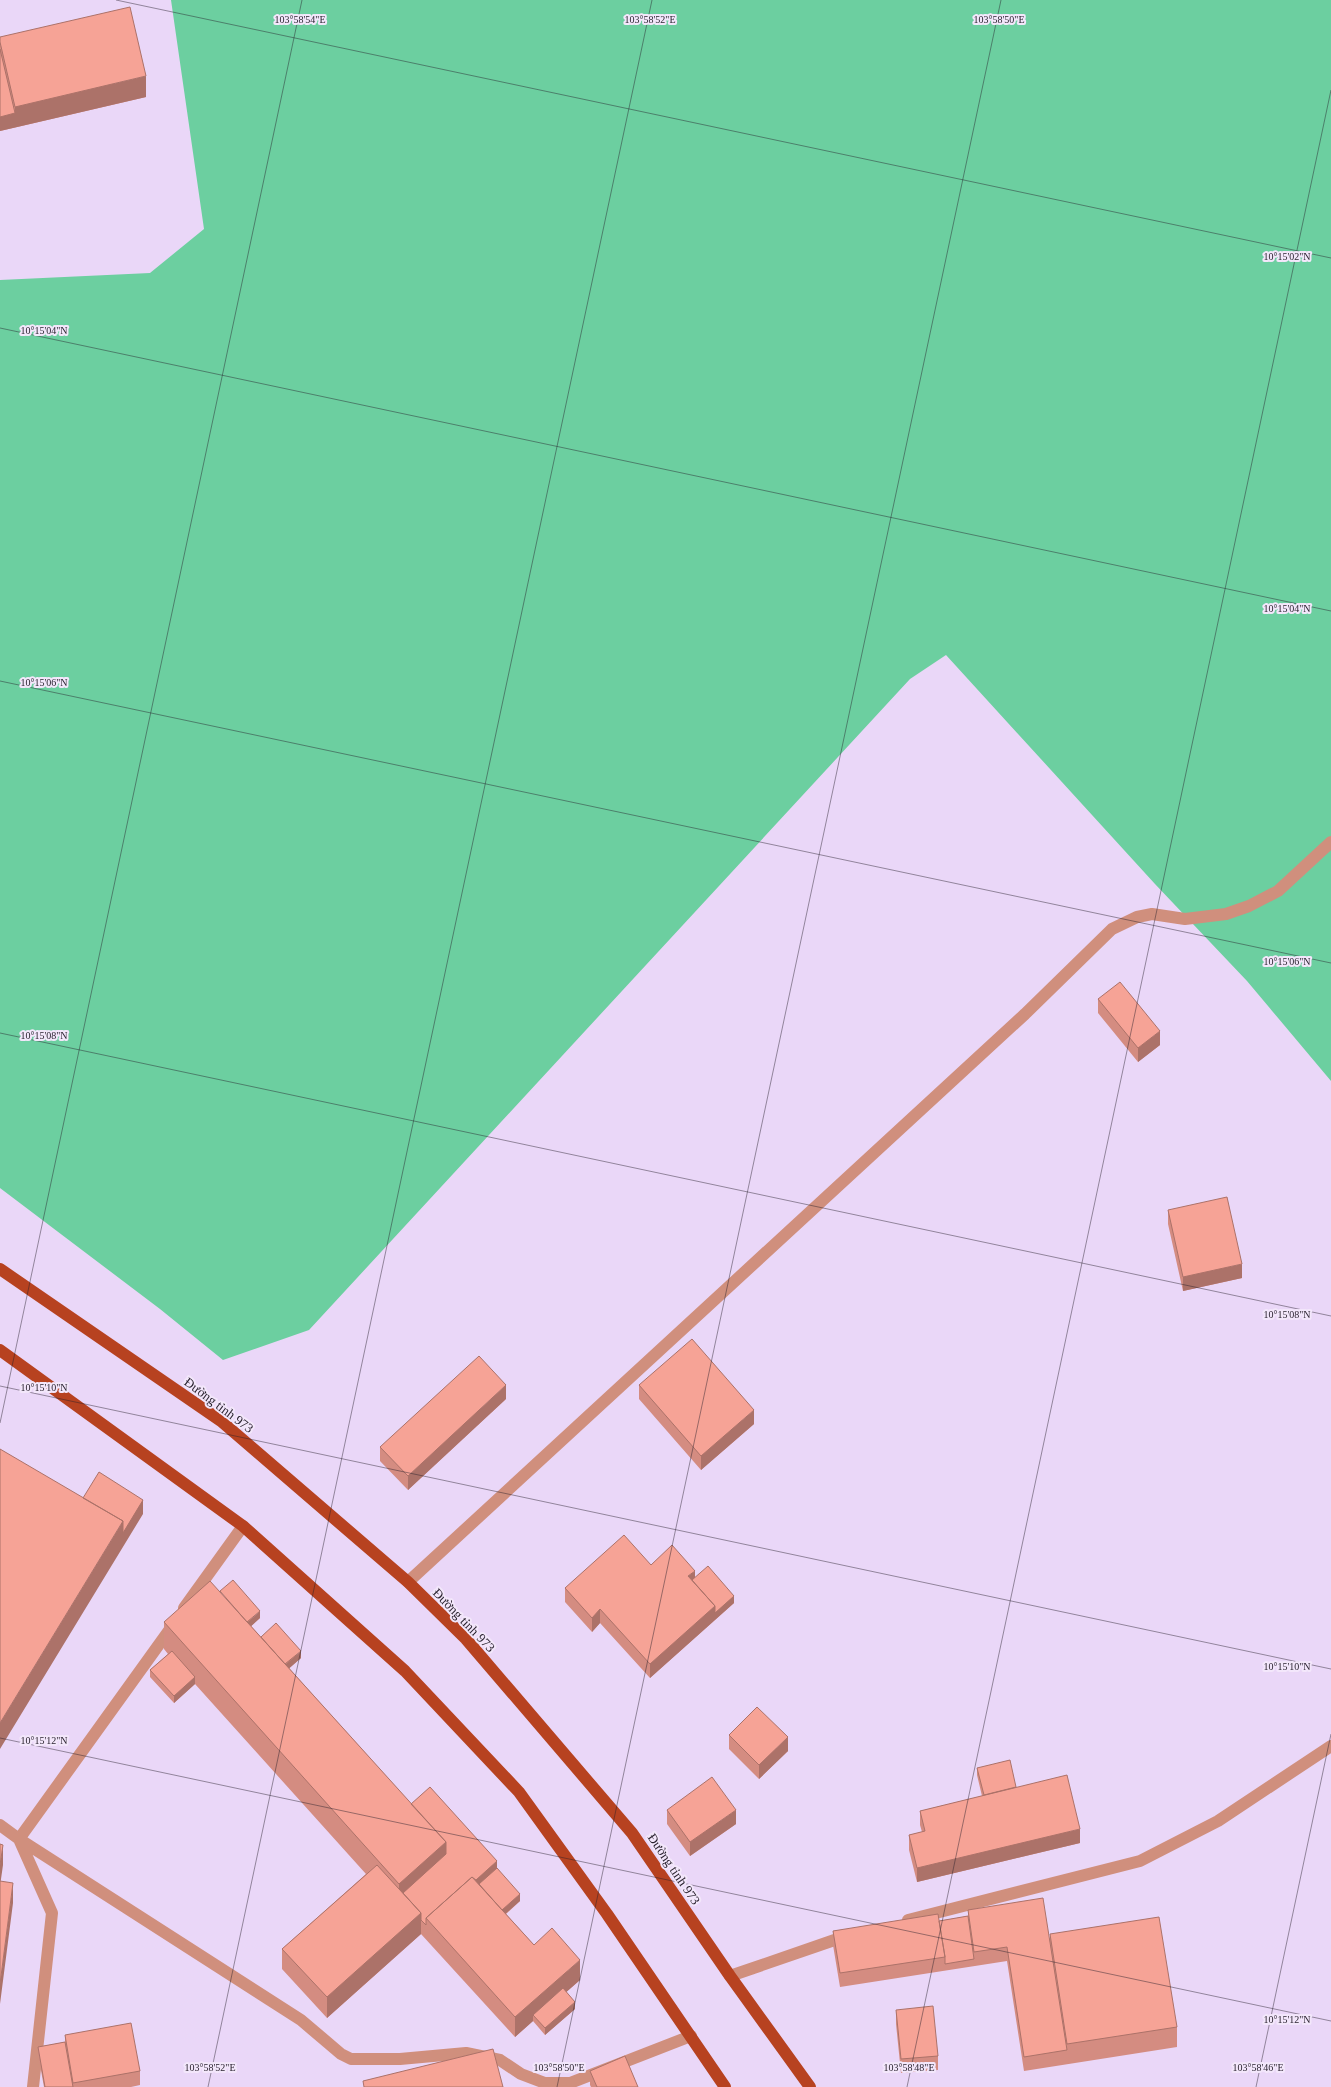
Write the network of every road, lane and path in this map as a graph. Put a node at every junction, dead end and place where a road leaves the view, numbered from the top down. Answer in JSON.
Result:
{"nodes":[{"id":1,"x":1331,"y":842,"type":"edge"},
{"id":2,"x":0,"y":1269,"type":"edge"},
{"id":3,"x":0,"y":1350,"type":"edge"},
{"id":4,"x":243,"y":1526,"type":"junction"},
{"id":5,"x":408,"y":1582,"type":"junction"},
{"id":6,"x":1331,"y":1746,"type":"edge"},
{"id":7,"x":0,"y":1825,"type":"edge"},
{"id":8,"x":19,"y":1840,"type":"junction"},
{"id":9,"x":896,"y":1923,"type":"edge"},
{"id":10,"x":859,"y":1932,"type":"edge"},
{"id":11,"x":730,"y":1976,"type":"junction"},
{"id":12,"x":691,"y":2036,"type":"junction"},
{"id":13,"x":33,"y":2087,"type":"edge"},
{"id":14,"x":725,"y":2087,"type":"edge"},
{"id":15,"x":810,"y":2087,"type":"edge"}],
"edges":[{"from":1,"to":5,"type":"street"},
{"from":2,"to":5,"type":"main road","name":"Đường tỉnh 973"},
{"from":3,"to":4,"type":"main road"},
{"from":4,"to":8,"type":"street"},
{"from":4,"to":12,"type":"main road"},
{"from":5,"to":11,"type":"main road","name":"Đường tỉnh 973"},
{"from":6,"to":9,"type":"street"},
{"from":7,"to":8,"type":"street"},
{"from":8,"to":12,"type":"street"},
{"from":8,"to":13,"type":"street"},
{"from":10,"to":11,"type":"street"},
{"from":11,"to":15,"type":"main road","name":"Đường tỉnh 973"},
{"from":12,"to":14,"type":"main road"}]}
